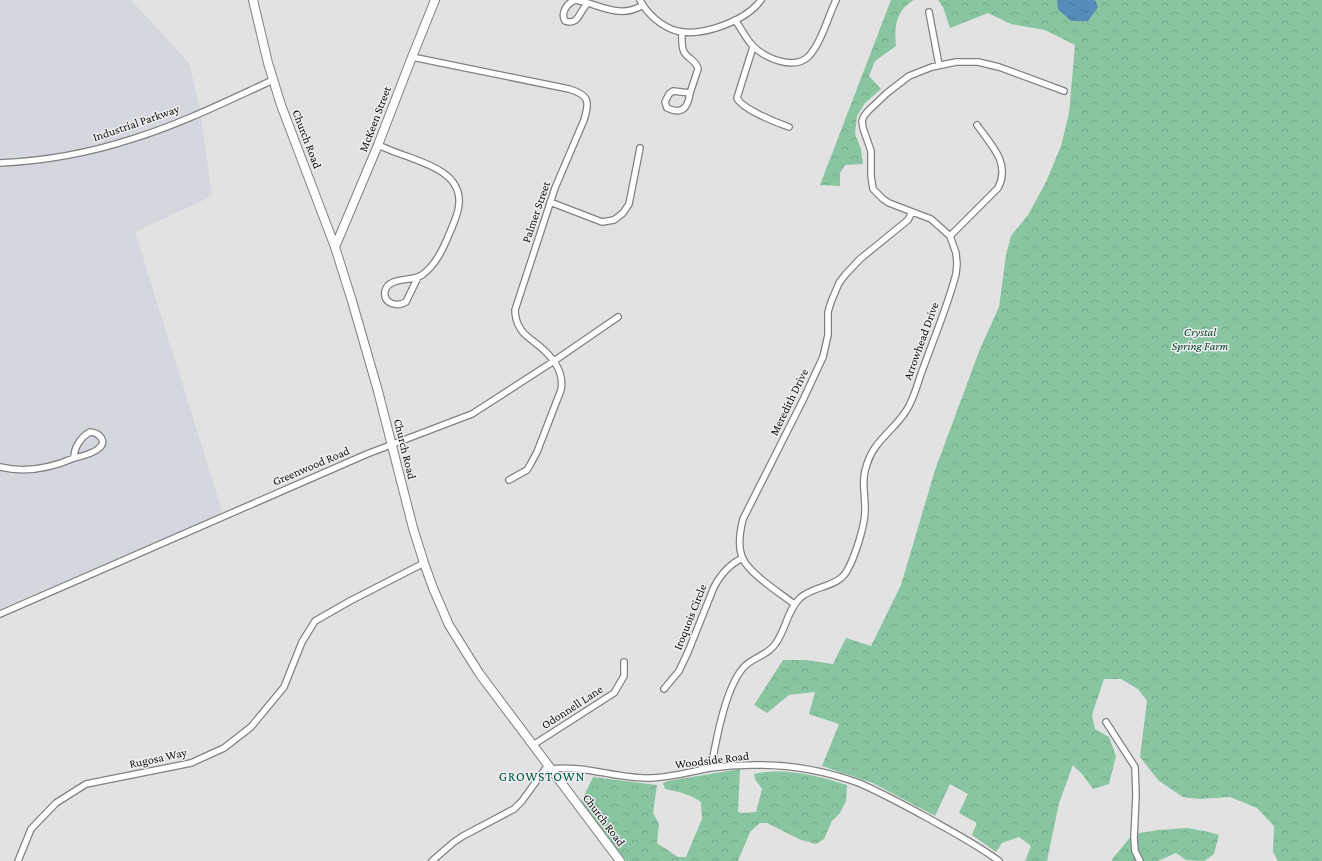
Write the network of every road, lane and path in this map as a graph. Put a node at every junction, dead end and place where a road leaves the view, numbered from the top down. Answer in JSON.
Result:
{"nodes":[{"id":1,"x":253,"y":0,"type":"edge"},
{"id":2,"x":436,"y":0,"type":"edge"},
{"id":3,"x":576,"y":0,"type":"edge"},
{"id":4,"x":761,"y":0,"type":"edge"},
{"id":5,"x":836,"y":0,"type":"edge"},
{"id":6,"x":588,"y":3,"type":"junction"},
{"id":7,"x":642,"y":3,"type":"edge"},
{"id":8,"x":929,"y":12,"type":"dead end"},
{"id":9,"x":735,"y":20,"type":"junction"},
{"id":10,"x":682,"y":32,"type":"junction"},
{"id":11,"x":753,"y":47,"type":"junction"},
{"id":12,"x":412,"y":57,"type":"junction"},
{"id":13,"x":939,"y":65,"type":"junction"},
{"id":14,"x":273,"y":80,"type":"junction"},
{"id":15,"x":1064,"y":91,"type":"dead end"},
{"id":16,"x":690,"y":93,"type":"junction"},
{"id":17,"x":977,"y":125,"type":"dead end"},
{"id":18,"x":789,"y":127,"type":"dead end"},
{"id":19,"x":378,"y":145,"type":"junction"},
{"id":20,"x":640,"y":148,"type":"dead end"},
{"id":21,"x":0,"y":163,"type":"edge"},
{"id":22,"x":550,"y":202,"type":"junction"},
{"id":23,"x":912,"y":212,"type":"junction"},
{"id":24,"x":950,"y":236,"type":"junction"},
{"id":25,"x":335,"y":247,"type":"junction"},
{"id":26,"x":418,"y":277,"type":"junction"},
{"id":27,"x":618,"y":317,"type":"dead end"},
{"id":28,"x":554,"y":361,"type":"junction"},
{"id":29,"x":391,"y":445,"type":"junction"},
{"id":30,"x":74,"y":458,"type":"junction"},
{"id":31,"x":0,"y":468,"type":"edge"},
{"id":32,"x":509,"y":480,"type":"dead end"},
{"id":33,"x":742,"y":558,"type":"junction"},
{"id":34,"x":424,"y":563,"type":"junction"},
{"id":35,"x":794,"y":604,"type":"junction"},
{"id":36,"x":0,"y":614,"type":"edge"},
{"id":37,"x":624,"y":662,"type":"dead end"},
{"id":38,"x":664,"y":689,"type":"dead end"},
{"id":39,"x":1106,"y":722,"type":"dead end"},
{"id":40,"x":533,"y":745,"type":"junction"},
{"id":41,"x":550,"y":767,"type":"junction"},
{"id":42,"x":711,"y":768,"type":"junction"},
{"id":43,"x":18,"y":861,"type":"edge"},
{"id":44,"x":432,"y":861,"type":"edge"},
{"id":45,"x":620,"y":861,"type":"edge"},
{"id":46,"x":999,"y":861,"type":"edge"},
{"id":47,"x":1140,"y":861,"type":"edge"}],
"edges":[{"from":1,"to":14,"type":"street","name":"Church Road"},
{"from":2,"to":12,"type":"street","name":"McKeen Street"},
{"from":3,"to":6,"type":"street"},
{"from":3,"to":6,"type":"street"},
{"from":4,"to":9,"type":"street"},
{"from":5,"to":11,"type":"street"},
{"from":6,"to":7,"type":"street"},
{"from":7,"to":10,"type":"street"},
{"from":8,"to":13,"type":"street"},
{"from":9,"to":10,"type":"street"},
{"from":9,"to":11,"type":"street"},
{"from":10,"to":16,"type":"street"},
{"from":11,"to":18,"type":"street"},
{"from":12,"to":19,"type":"street","name":"McKeen Street"},
{"from":12,"to":22,"type":"street","name":"Palmer Street"},
{"from":13,"to":15,"type":"street"},
{"from":13,"to":23,"type":"street"},
{"from":14,"to":21,"type":"street","name":"Industrial Parkway"},
{"from":14,"to":25,"type":"street","name":"Church Road"},
{"from":16,"to":16,"type":"street"},
{"from":17,"to":24,"type":"street"},
{"from":19,"to":25,"type":"street","name":"McKeen Street"},
{"from":19,"to":26,"type":"street"},
{"from":20,"to":22,"type":"street"},
{"from":22,"to":28,"type":"street","name":"Palmer Street"},
{"from":23,"to":24,"type":"street"},
{"from":23,"to":33,"type":"street","name":"Meredith Drive"},
{"from":24,"to":35,"type":"street","name":"Arrowhead Drive"},
{"from":25,"to":29,"type":"street","name":"Church Road"},
{"from":26,"to":26,"type":"street"},
{"from":27,"to":28,"type":"street","name":"Greenwood Road"},
{"from":28,"to":29,"type":"street","name":"Greenwood Road"},
{"from":28,"to":32,"type":"street","name":"Palmer Street"},
{"from":29,"to":34,"type":"street","name":"Church Road"},
{"from":29,"to":36,"type":"street","name":"Greenwood Road"},
{"from":30,"to":30,"type":"street"},
{"from":30,"to":31,"type":"street"},
{"from":33,"to":35,"type":"street"},
{"from":33,"to":38,"type":"street","name":"Iroquois Circle"},
{"from":34,"to":40,"type":"street","name":"Church Road"},
{"from":34,"to":43,"type":"street","name":"Rugosa Way"},
{"from":35,"to":42,"type":"street","name":"Arrowhead Drive"},
{"from":37,"to":40,"type":"street","name":"Odonnell Lane"},
{"from":39,"to":47,"type":"street"},
{"from":40,"to":41,"type":"street","name":"Church Road"},
{"from":41,"to":42,"type":"street","name":"Woodside Road"},
{"from":41,"to":44,"type":"street"},
{"from":41,"to":45,"type":"street","name":"Church Road"},
{"from":42,"to":46,"type":"street","name":"Woodside Road"}]}
